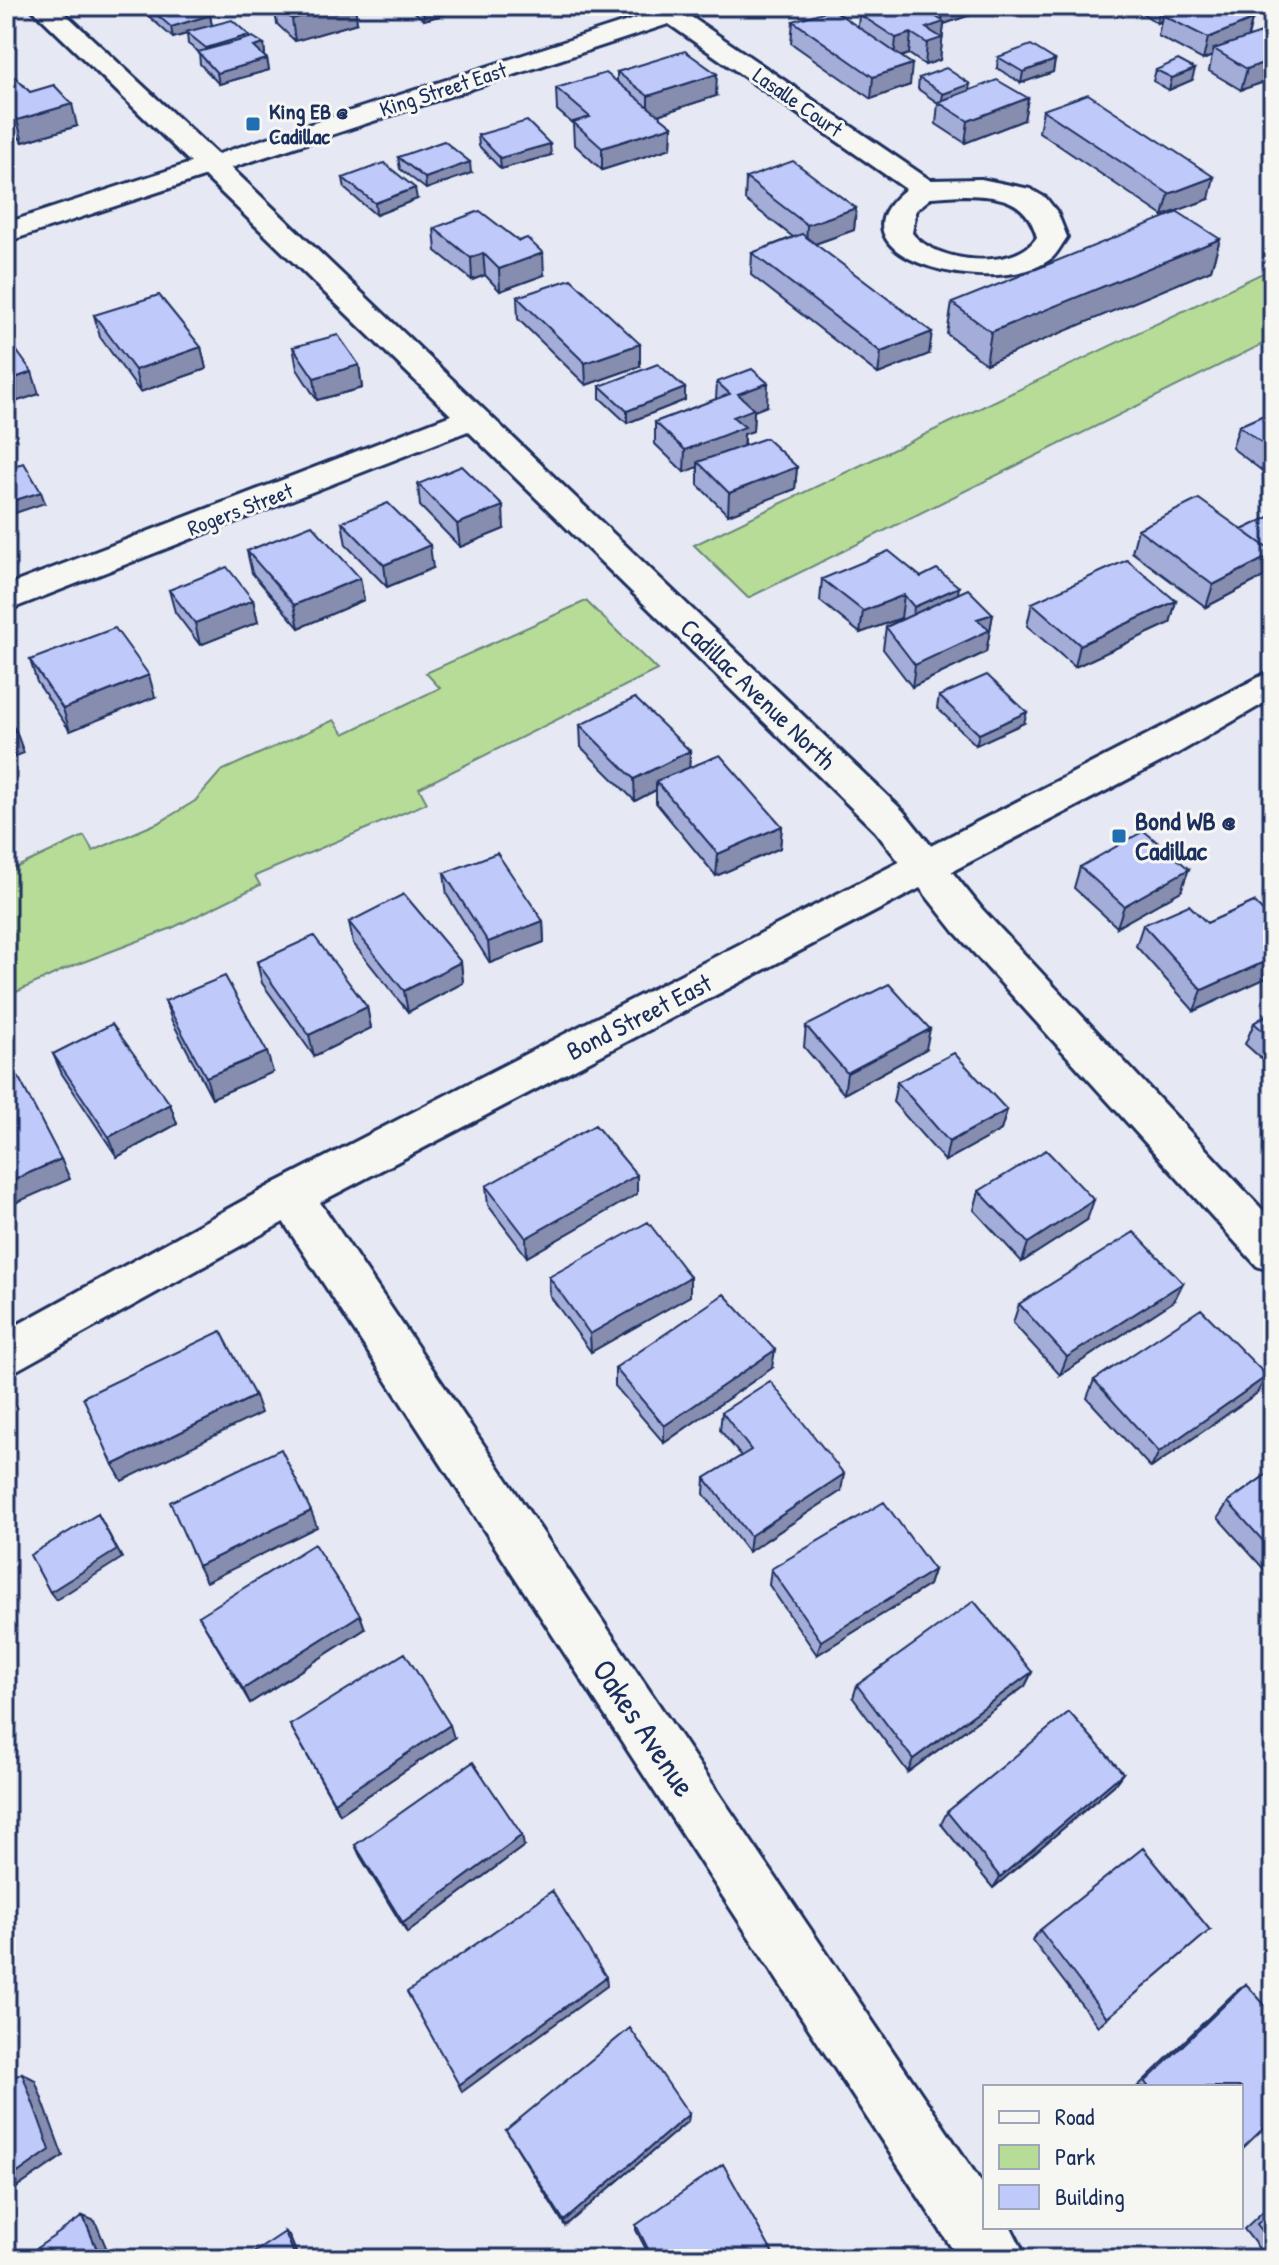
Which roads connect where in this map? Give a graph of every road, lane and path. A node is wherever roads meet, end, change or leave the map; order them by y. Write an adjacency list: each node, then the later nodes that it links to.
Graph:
1 (42, 6): 4 (street, Cadillac Avenue North)
2 (699, 6): 3 (street, King Street East)
3 (655, 14): 4 (street, King Street East); 5 (street, Lasalle Court)
4 (212, 165): 6 (street, King Street East); 7 (street, Cadillac Avenue North)
5 (924, 189): 5 (street)
6 (6, 233)
7 (473, 418): 8 (street, Rogers Street); 10 (street, Cadillac Avenue North)
8 (6, 599)
9 (1273, 682): 10 (street, Bond Street East)
10 (926, 870): 11 (street, Bond Street East); 12 (street, Cadillac Avenue North)
11 (291, 1196): 13 (street, Bond Street East); 14 (street, Oakes Avenue)
12 (1273, 1252)
13 (6, 1355)
14 (996, 2259)

